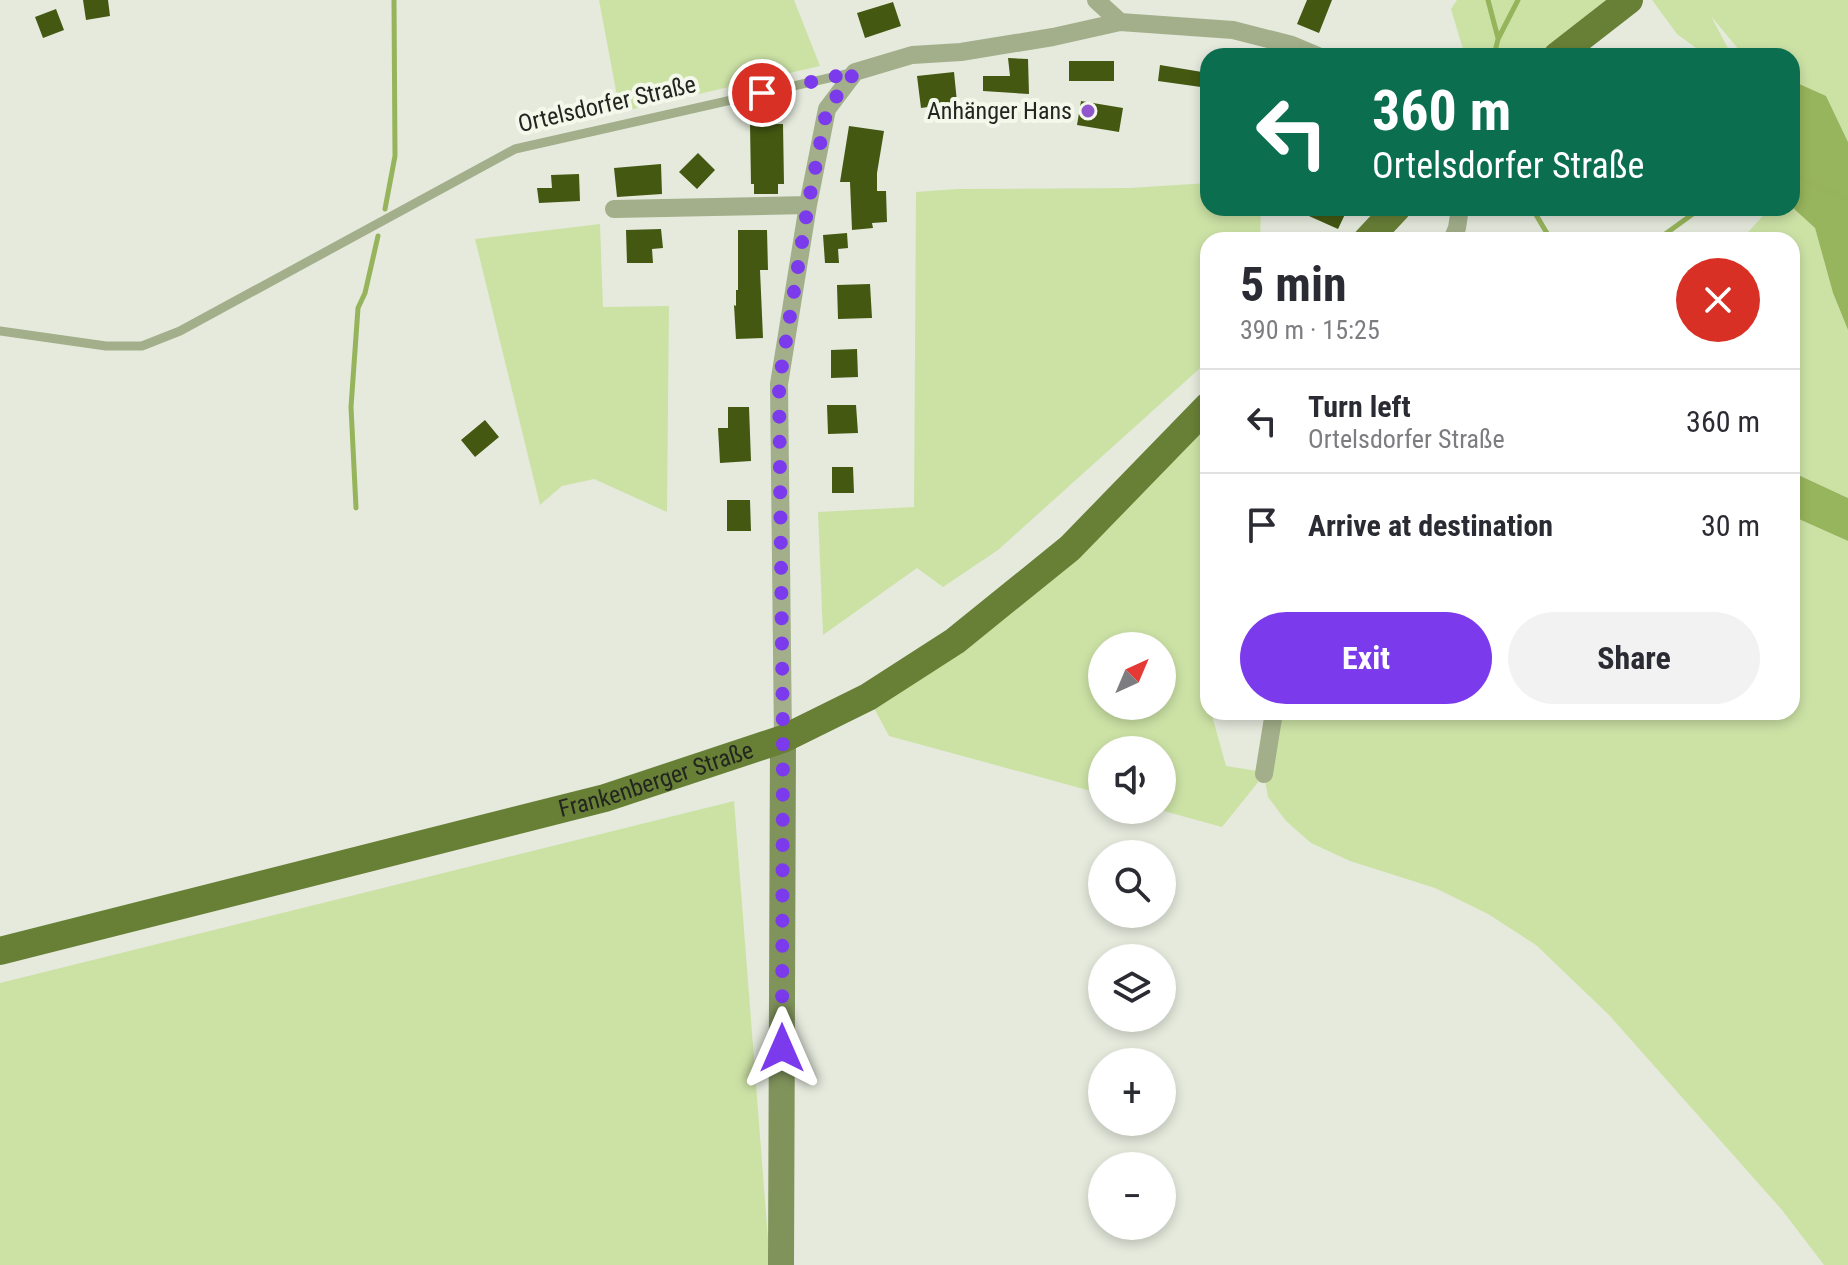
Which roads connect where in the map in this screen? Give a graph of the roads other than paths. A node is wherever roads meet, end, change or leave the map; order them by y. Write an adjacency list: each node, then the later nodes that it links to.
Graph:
1 (1096, 0): 3 (street)
2 (1629, 0): 5 (main road)
3 (1120, 22): 4 (street, Ortelsdorfer Straße); 6 (street, Ortelsdorfer Straße)
4 (1299, 48)
5 (1567, 48)
6 (855, 72): 7 (street); 11 (lane, Ortelsdorfer Straße)
7 (808, 205): 8 (street); 14 (street)
8 (614, 209)
9 (1390, 216): 10 (main road)
10 (1374, 232)
11 (0, 331)
12 (1200, 414): 14 (main road, Frankenberger Straße)
13 (1273, 720): 15 (street)
14 (783, 739): 16 (main road, Frankenberger Straße); 17 (main road)
15 (1264, 774)
16 (0, 951)
17 (781, 1265)

